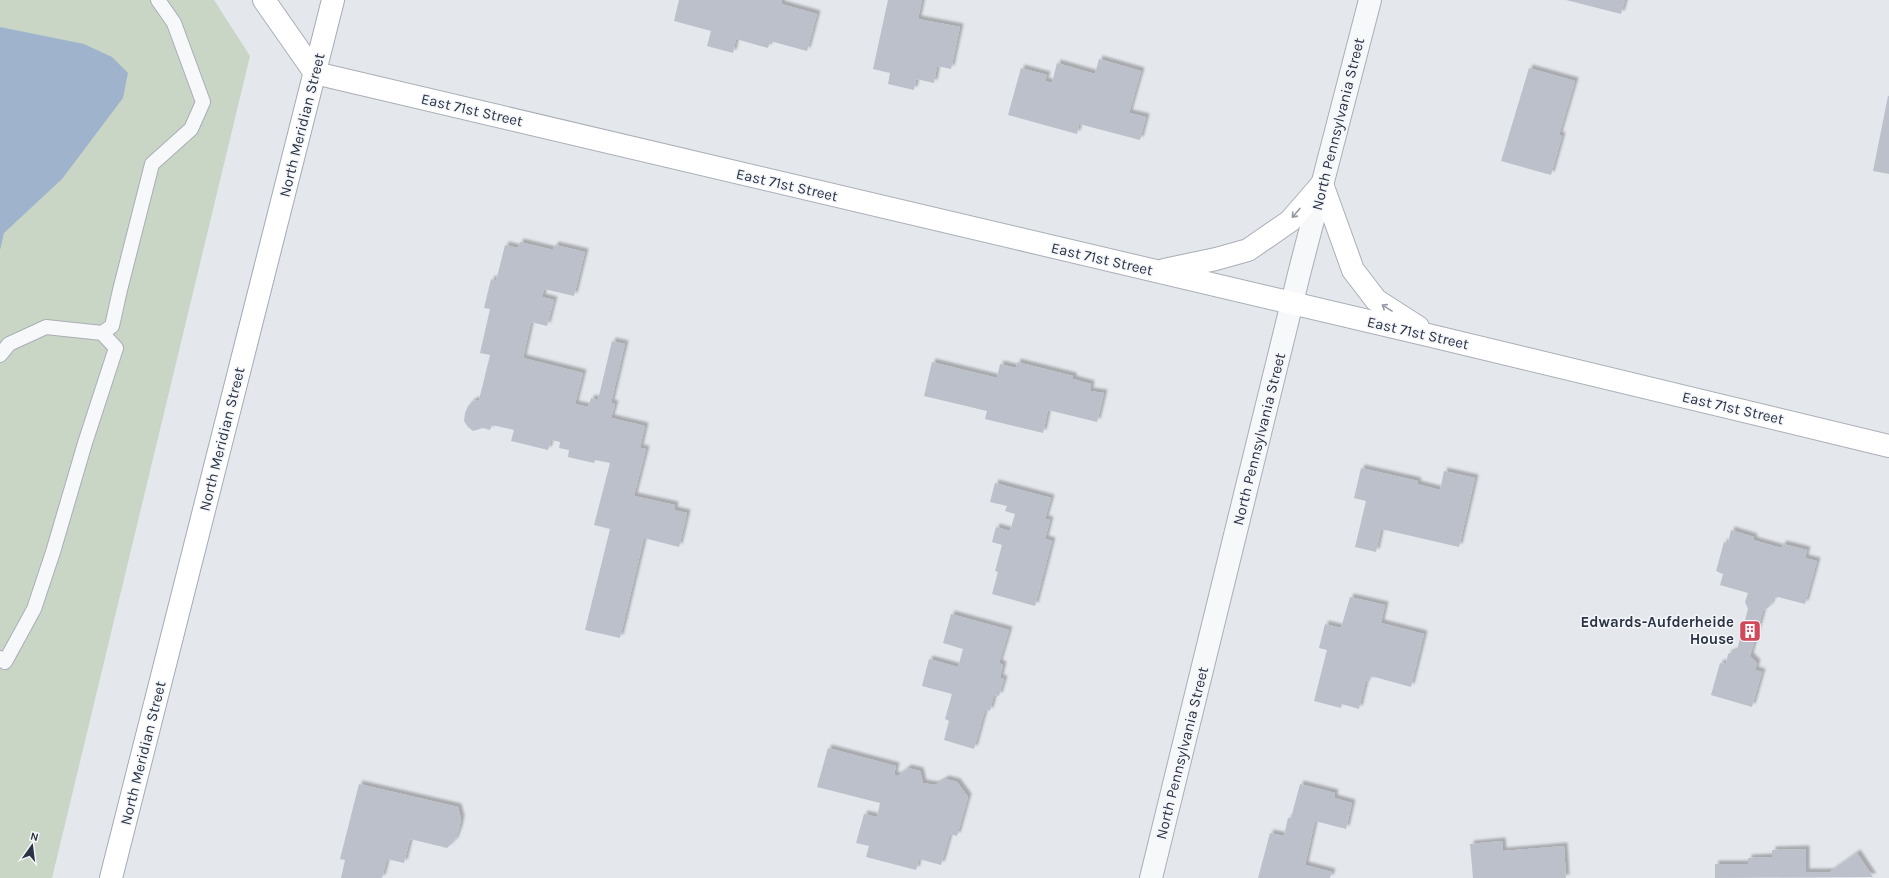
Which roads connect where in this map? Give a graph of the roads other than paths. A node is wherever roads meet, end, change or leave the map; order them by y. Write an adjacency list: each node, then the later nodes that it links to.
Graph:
1 (158, 0): 9 (lane)
2 (264, 0): 5 (main road)
3 (334, 0): 5 (main road, North Meridian Street)
4 (1370, 0): 6 (street, North Pennsylvania Street)
5 (315, 73): 7 (main road, East 71st Street); 14 (main road, North Meridian Street)
6 (1322, 184): 7 (main road, one-way to 7); 8 (street, North Pennsylvania Street); 10 (main road, one-way to 6)
7 (1156, 272): 8 (main road, East 71st Street)
8 (1292, 304): 10 (main road, East 71st Street); 15 (street, North Pennsylvania Street)
9 (102, 333): 11 (lane); 13 (lane)
10 (1432, 336): 12 (main road, East 71st Street)
11 (0, 355)
12 (1889, 446)
13 (0, 658)
14 (111, 878)
15 (1151, 878)

